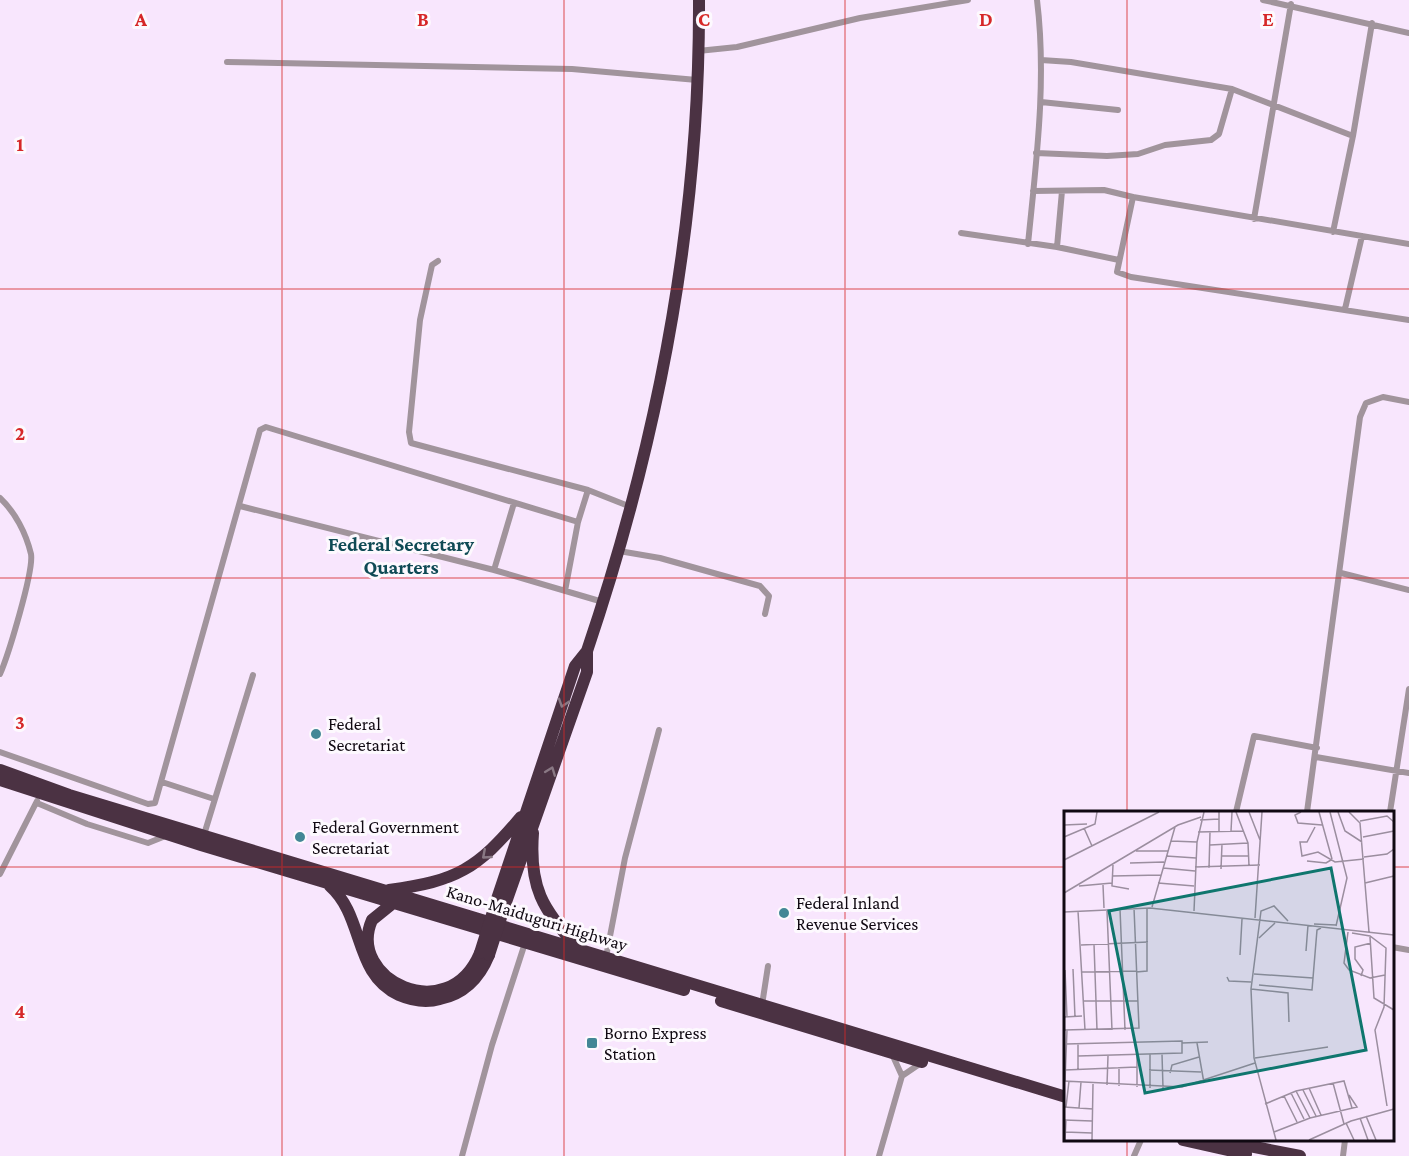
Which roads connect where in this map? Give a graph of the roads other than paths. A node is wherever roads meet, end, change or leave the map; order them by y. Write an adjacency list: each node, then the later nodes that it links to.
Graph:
1 (699, 0): 8 (highway)
2 (968, 0): 8 (street)
3 (1037, 0): 9 (street)
4 (1263, 0): 5 (street)
5 (1291, 4): 6 (street); 14 (street)
6 (1372, 24): 7 (street); 16 (street)
7 (1409, 33)
8 (698, 51): 11 (highway)
9 (1041, 60): 12 (street); 13 (street)
10 (228, 62): 11 (street)
11 (698, 80): 37 (highway)
12 (1232, 89): 14 (street); 17 (street)
13 (1041, 102): 15 (street); 17 (street)
14 (1274, 104): 16 (street); 21 (street)
15 (1118, 110)
16 (1353, 136): 22 (street)
17 (1036, 153): 18 (street)
18 (1033, 191): 19 (street); 25 (street)
19 (1062, 191): 20 (street); 27 (street)
20 (1133, 197): 21 (street); 28 (street)
21 (1254, 219): 22 (street)
22 (1332, 232): 24 (street)
23 (961, 233): 25 (street)
24 (1362, 236): 26 (street); 30 (street)
25 (1028, 243): 27 (street)
26 (1409, 243)
27 (1057, 247): 28 (street)
28 (1119, 260): 30 (street)
29 (438, 261): 33 (street)
30 (1345, 309): 31 (street)
31 (1409, 320)
32 (1409, 402): 41 (street)
33 (588, 490): 37 (street); 38 (street)
34 (0, 498): 46 (street)
35 (514, 502): 36 (street); 38 (street); 40 (street)
36 (240, 506): 40 (street); 57 (street)
37 (632, 507): 39 (highway)
38 (578, 522): 43 (street)
39 (619, 551): 44 (highway); 45 (street)
40 (494, 570): 43 (street)
41 (1341, 573): 42 (street); 50 (street)
42 (1409, 590)
43 (565, 591): 44 (street)
44 (604, 602): 63 (highway)
45 (765, 614)
46 (0, 675)
47 (253, 675): 59 (street)
48 (1409, 689): 54 (street)
49 (659, 730): 74 (street)
50 (1317, 748): 52 (street); 60 (street)
51 (0, 752): 57 (street)
52 (1316, 757): 54 (street); 61 (street)
53 (0, 770): 64 (highway, Kano-Maiduguri Highway)
54 (1396, 771): 55 (street); 62 (street)
55 (1409, 773)
56 (0, 780): 58 (highway, Kano-Maiduguri Highway)
57 (162, 782): 59 (street)
58 (38, 799): 64 (highway, Kano-Maiduguri Highway); 65 (street)
59 (214, 799): 64 (street)
60 (1236, 811)
61 (1307, 811)
62 (1390, 811)
63 (530, 812): 67 (highway, one-way to 67); 71 (highway); 73 (highway, bridge)
64 (203, 840): 66 (highway, Kano-Maiduguri Highway); 67 (highway, Kano-Maiduguri Highway)
65 (0, 874)
66 (327, 884): 68 (highway, Kano-Maiduguri Highway); 73 (highway)
67 (384, 890): 71 (highway, Kano-Maiduguri Highway)
68 (393, 903): 69 (highway, Kano-Maiduguri Highway); 73 (highway)
69 (525, 943): 77 (highway, Kano-Maiduguri Highway); 87 (street)
70 (1394, 947): 72 (street)
71 (579, 949): 74 (highway, Kano-Maiduguri Highway)
72 (1409, 950)
73 (484, 954)
74 (606, 957): 76 (highway, Kano-Maiduguri Highway)
75 (768, 966): 76 (street)
76 (762, 1005): 80 (highway, Kano-Maiduguri Highway)
77 (892, 1053): 78 (highway, Kano-Maiduguri Highway); 79 (street)
78 (922, 1062): 79 (street); 81 (highway, Kano-Maiduguri Highway)
79 (902, 1076): 88 (street)
80 (1064, 1097)
81 (1064, 1106)
82 (1142, 1141): 89 (street)
83 (1192, 1141): 86 (highway)
84 (1224, 1141): 86 (highway)
85 (1345, 1141): 91 (street)
86 (1257, 1148): 90 (highway)
87 (462, 1156)
88 (879, 1156)
89 (1134, 1156)
90 (1300, 1156)
91 (1342, 1156)

